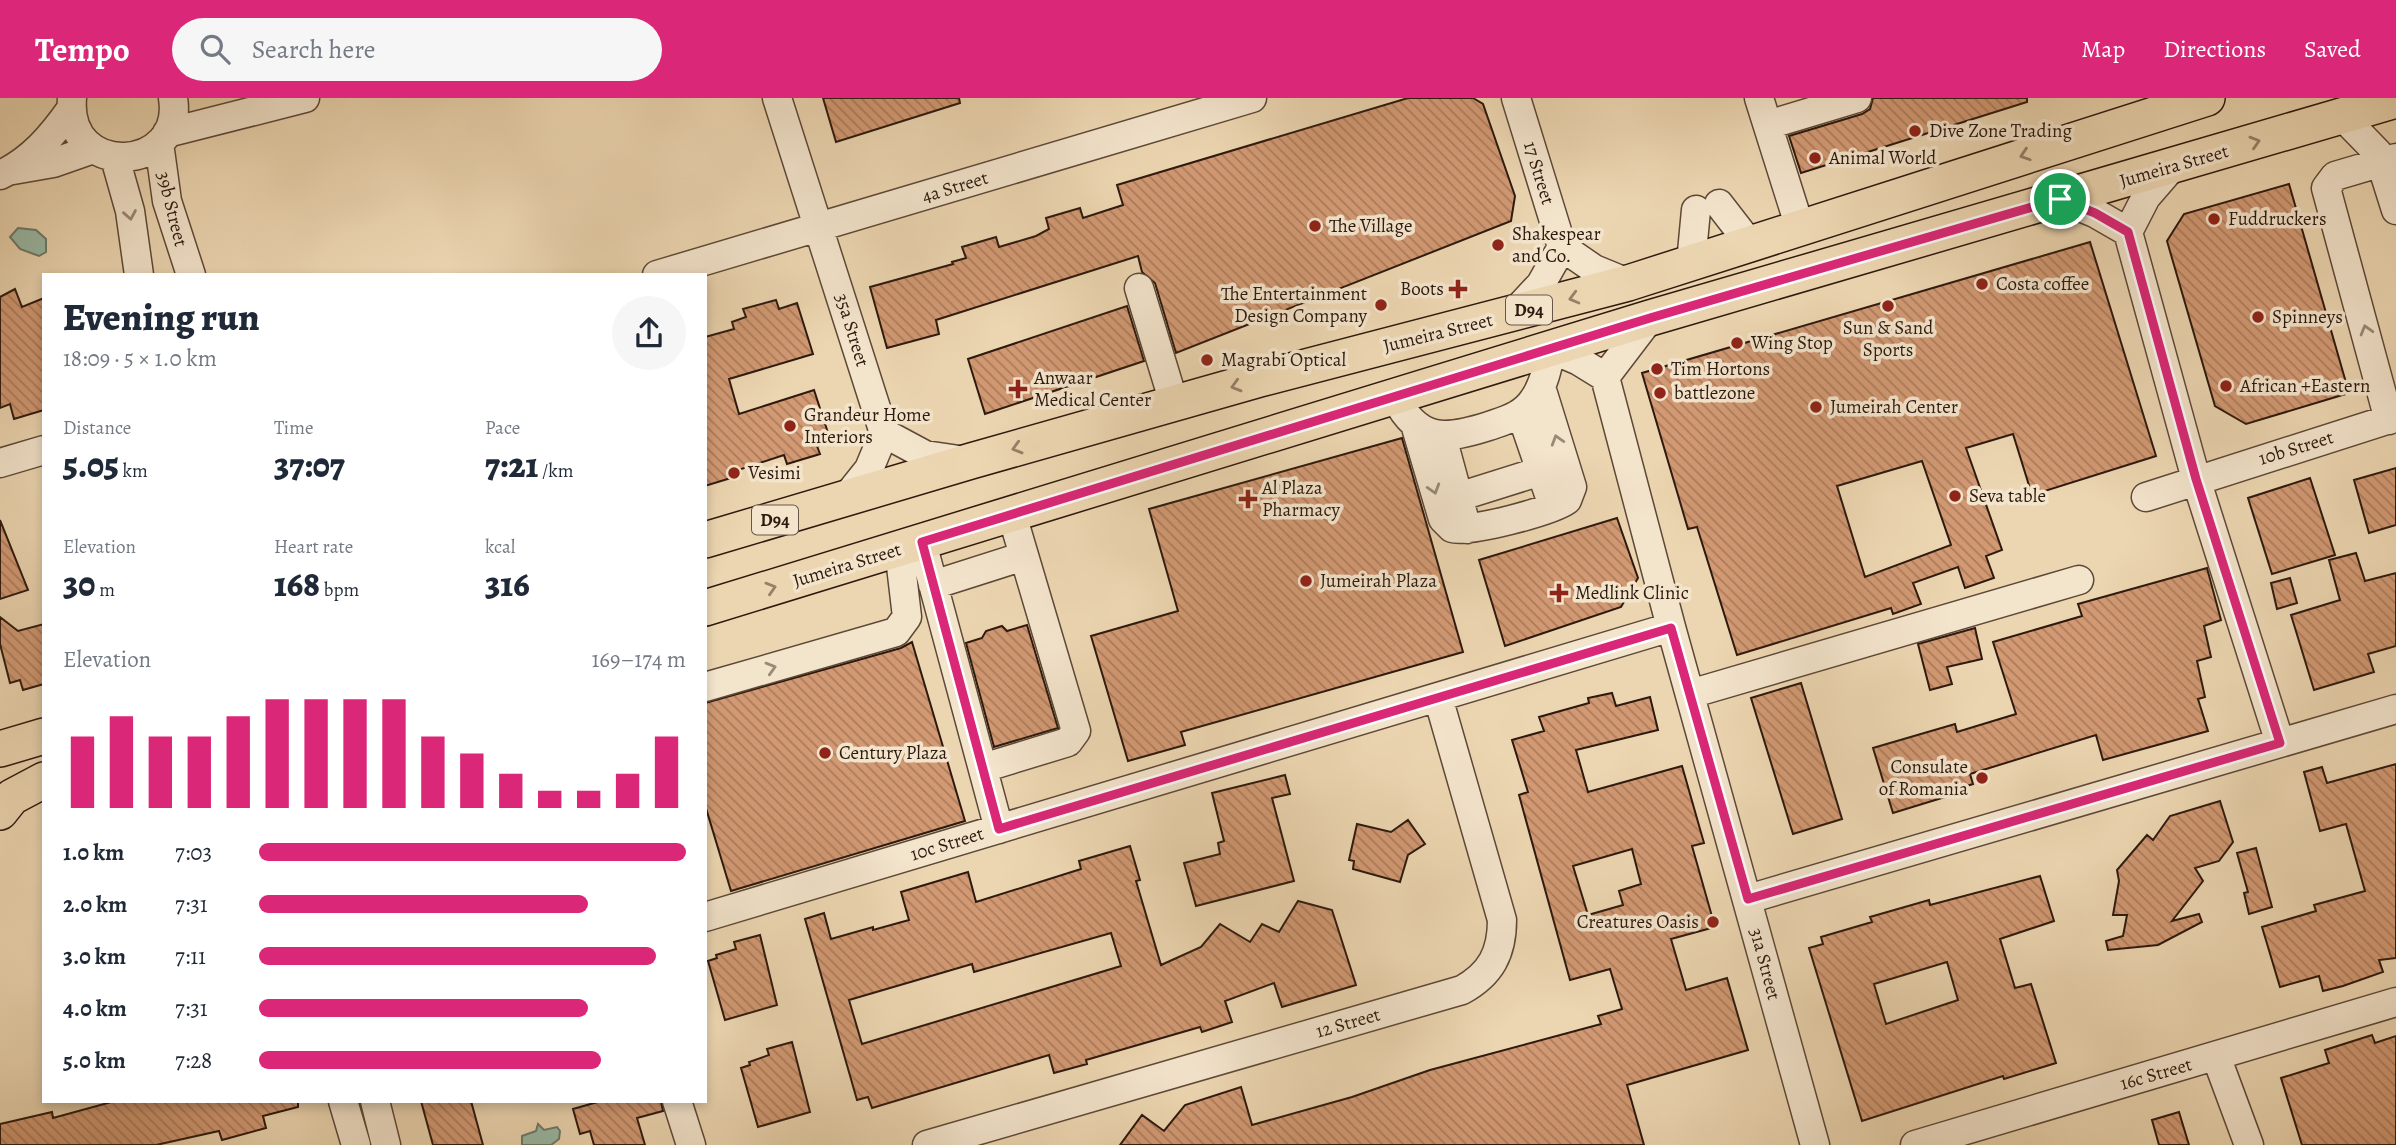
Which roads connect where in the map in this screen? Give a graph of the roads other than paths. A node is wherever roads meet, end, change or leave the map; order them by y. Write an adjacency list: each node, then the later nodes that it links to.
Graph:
1 (173, 98): 15 (street, 39b Street)
2 (778, 98): 22 (street, 35a Street)
3 (1252, 98): 22 (street, 4a Street)
4 (1516, 98): 26 (street, 17 Street)
5 (1759, 98): 13 (street)
6 (1857, 98): 13 (street)
7 (2136, 98): 14 (street)
8 (2207, 98): 14 (main road, Jumeira Street / D94)
9 (295, 100): 15 (street)
10 (2396, 100): 12 (main road, Jumeira Street / D94)
11 (71, 104): 16 (street); 19 (street)
12 (2342, 116): 17 (street); 18 (main road, Jumeira Street / D94, one-way to 12)
13 (1768, 125): 23 (street)
14 (2106, 129): 23 (main road, Jumeira Street / D94, one-way to 23)
15 (163, 138): 16 (street); 29 (street, 39b Street)
16 (104, 153): 19 (street); 28 (street, one-way to 28)
17 (2389, 160): 21 (street); 36 (street, one-way to 17)
18 (2172, 167): 20 (main road, Jumeira Street / D94); 24 (street)
19 (5, 172)
20 (2060, 199): 24 (street); 34 (main road, Jumeira Street / D94)
21 (2395, 205)
22 (821, 227): 30 (street, 4a Street); 43 (street, 35a Street)
23 (1800, 228): 25 (main road, Jumeira Street / D94)
24 (2128, 232): 49 (street)
25 (1750, 244): 27 (main road, Jumeira Street / D94); 27 (street)
26 (1562, 247): 31 (street); 33 (street)
27 (1691, 263): 31 (main road, Jumeira Street / D94)
28 (139, 273)
29 (190, 273)
30 (664, 273)
31 (1628, 283): 33 (main road, Jumeira Street / D94, one-way to 33)
32 (1139, 288): 39 (street)
33 (1513, 314): 39 (main road, Jumeira Street / D94, one-way to 39)
34 (1650, 318): 35 (main road, Jumeira Street / D94); 37 (street)
35 (1551, 349): 37 (street); 38 (street); 40 (main road, Jumeira Street / D94)
36 (2386, 372): 42 (street)
37 (1605, 377): 62 (street, 31a Street)
38 (1541, 387): 41 (street); 53 (street, one-way to 38)
39 (1174, 403): 46 (main road, Jumeira Street / D94, one-way to 46)
40 (1405, 410): 44 (street); 54 (main road, Jumeira Street / D94); 55 (street, one-way to 55)
41 (1521, 413): 44 (street); 48 (street)
42 (2392, 419): 49 (street, 10b Street)
43 (884, 433): 46 (street); 52 (street)
44 (1442, 437): 50 (street)
45 (42, 451): 47 (street)
46 (971, 461): 52 (main road, Jumeira Street / D94)
47 (0, 463)
48 (1541, 471): 50 (street); 53 (street)
49 (2196, 479): 51 (street, 10b Street); 68 (street)
50 (1458, 497): 55 (street)
51 (2146, 497)
52 (845, 499): 56 (main road, Jumeira Street / D94)
53 (1553, 506): 55 (street)
54 (1012, 515): 57 (main road, Jumeira Street / D94); 58 (street)
55 (1467, 529)
56 (707, 539)
57 (910, 546): 60 (street); 61 (main road, Jumeira Street / D94, one-way to 57); 63 (street, one-way to 57)
58 (1024, 556): 60 (street); 70 (street)
59 (2079, 580): 64 (street)
60 (933, 585): 70 (street)
61 (707, 607)
62 (1671, 628): 64 (street, 31a Street); 65 (street, 10c Street)
63 (707, 686)
64 (1690, 694): 76 (street, 31a Street)
65 (1438, 696): 75 (street, 10c Street); 86 (street, 12 Street)
66 (2396, 709): 68 (street)
67 (42, 737): 69 (main road)
68 (2280, 743): 76 (street)
69 (0, 749)
70 (983, 768): 75 (street)
71 (42, 781): 73 (main road)
72 (42, 806): 74 (main road)
73 (0, 812)
74 (0, 818)
75 (999, 829): 77 (street, 10c Street)
76 (1748, 899): 87 (street, 31a Street)
77 (707, 916)
78 (2396, 1002): 79 (street, 16c Street)
79 (2216, 1056): 88 (street, 16c Street); 89 (street)
80 (344, 1103): 83 (street)
81 (376, 1103): 84 (street)
82 (678, 1103): 85 (street)
83 (356, 1145)
84 (386, 1145)
85 (691, 1145)
86 (927, 1145)
87 (1815, 1145)
88 (1915, 1145)
89 (2249, 1145)

